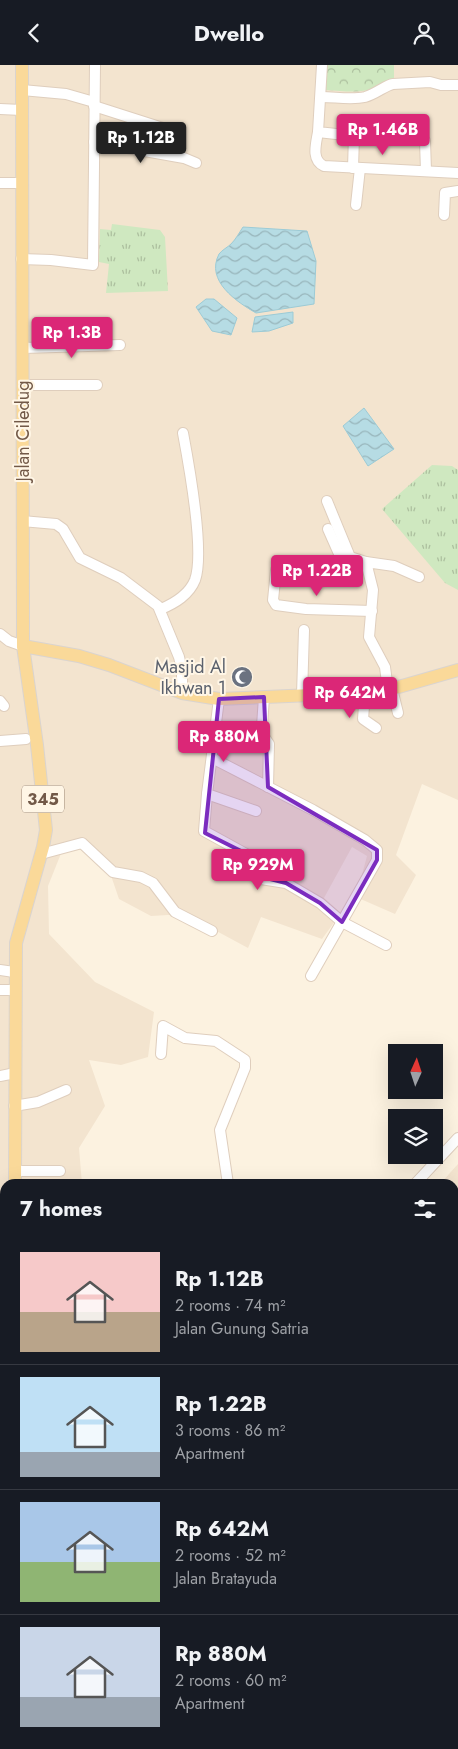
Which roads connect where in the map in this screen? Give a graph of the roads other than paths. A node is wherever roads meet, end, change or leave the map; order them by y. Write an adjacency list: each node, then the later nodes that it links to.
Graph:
1 (22, 65): 5 (main road, Jalan Ciledug)
2 (95, 65): 7 (street)
3 (322, 65): 6 (street)
4 (458, 85): 6 (street)
5 (22, 90): 7 (street); 9 (main road, Jalan Ciledug)
6 (322, 97): 11 (street)
7 (94, 104): 10 (street); 13 (street)
8 (0, 109): 9 (street)
9 (22, 110): 19 (main road, Jalan Ciledug)
10 (169, 131)
11 (318, 132): 12 (street); 15 (street)
12 (354, 135): 15 (street); 16 (street)
13 (94, 142): 14 (street); 23 (street)
14 (196, 163)
15 (357, 168): 16 (street); 21 (street)
16 (426, 171): 17 (street)
17 (458, 173)
18 (0, 183): 19 (street)
19 (22, 183): 23 (main road, Jalan Ciledug)
20 (458, 191): 22 (street)
21 (356, 205)
22 (444, 215)
23 (21, 259): 25 (main road, Jalan Ciledug)
24 (120, 345): 25 (street)
25 (23, 347): 26 (main road, Jalan Ciledug)
26 (23, 385): 27 (street); 30 (main road, Jalan Ciledug)
27 (97, 385)
28 (183, 433): 36 (street)
29 (327, 501): 32 (street)
30 (22, 521): 36 (street); 41 (main road, Jalan Ciledug)
31 (328, 529): 32 (street)
32 (350, 557): 33 (street)
33 (366, 562): 35 (street); 37 (street)
34 (276, 570): 37 (street)
35 (419, 577)
36 (161, 609): 45 (street)
37 (372, 611): 44 (street)
38 (304, 630): 47 (street)
39 (0, 635): 40 (street)
40 (9, 641): 41 (street); 42 (street)
41 (23, 646): 45 (main road); 58 (main road, 345)
42 (0, 648)
43 (458, 670): 44 (main road)
44 (390, 690): 46 (main road); 50 (street)
45 (182, 693): 49 (main road)
46 (365, 693): 47 (main road); 51 (street)
47 (302, 695): 48 (main road)
48 (264, 697): 49 (main road); 55 (street)
49 (219, 699): 54 (street)
50 (398, 713)
51 (376, 728)
52 (26, 739): 53 (street)
53 (0, 741)
54 (212, 759): 55 (street); 56 (street)
55 (268, 787): 59 (street)
56 (207, 794): 57 (street); 59 (street)
57 (256, 811)
58 (41, 854): 60 (street); 62 (main road, 345)
59 (342, 922): 61 (street); 64 (street)
60 (212, 931)
61 (386, 945)
62 (15, 960): 63 (street); 66 (main road)
63 (0, 970)
64 (311, 975)
65 (0, 990): 66 (street)
66 (14, 990): 68 (main road)
67 (161, 1054): 75 (street)
68 (14, 1073): 69 (street); 71 (main road)
69 (0, 1076)
70 (66, 1090): 71 (street)
71 (14, 1106): 74 (main road)
72 (458, 1138): 76 (street)
73 (60, 1171): 74 (street)
74 (15, 1178)
75 (227, 1179)
76 (420, 1179)

